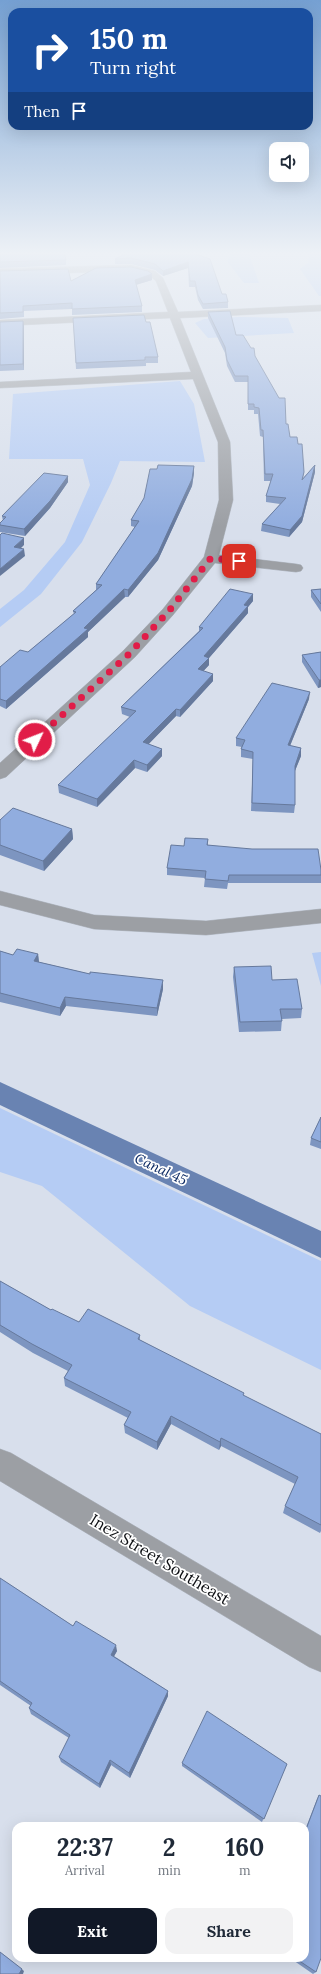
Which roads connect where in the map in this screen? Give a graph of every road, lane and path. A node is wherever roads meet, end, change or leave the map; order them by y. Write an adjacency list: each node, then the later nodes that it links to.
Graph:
1 (185, 343): 2 (street)
2 (197, 375): 3 (street); 4 (street)
3 (0, 385)
4 (211, 558): 5 (street); 6 (street)
5 (296, 568)
6 (0, 773)
7 (0, 898): 8 (street)
8 (321, 916)
9 (0, 1464): 10 (street, Inez Street Southeast)
10 (321, 1655)

